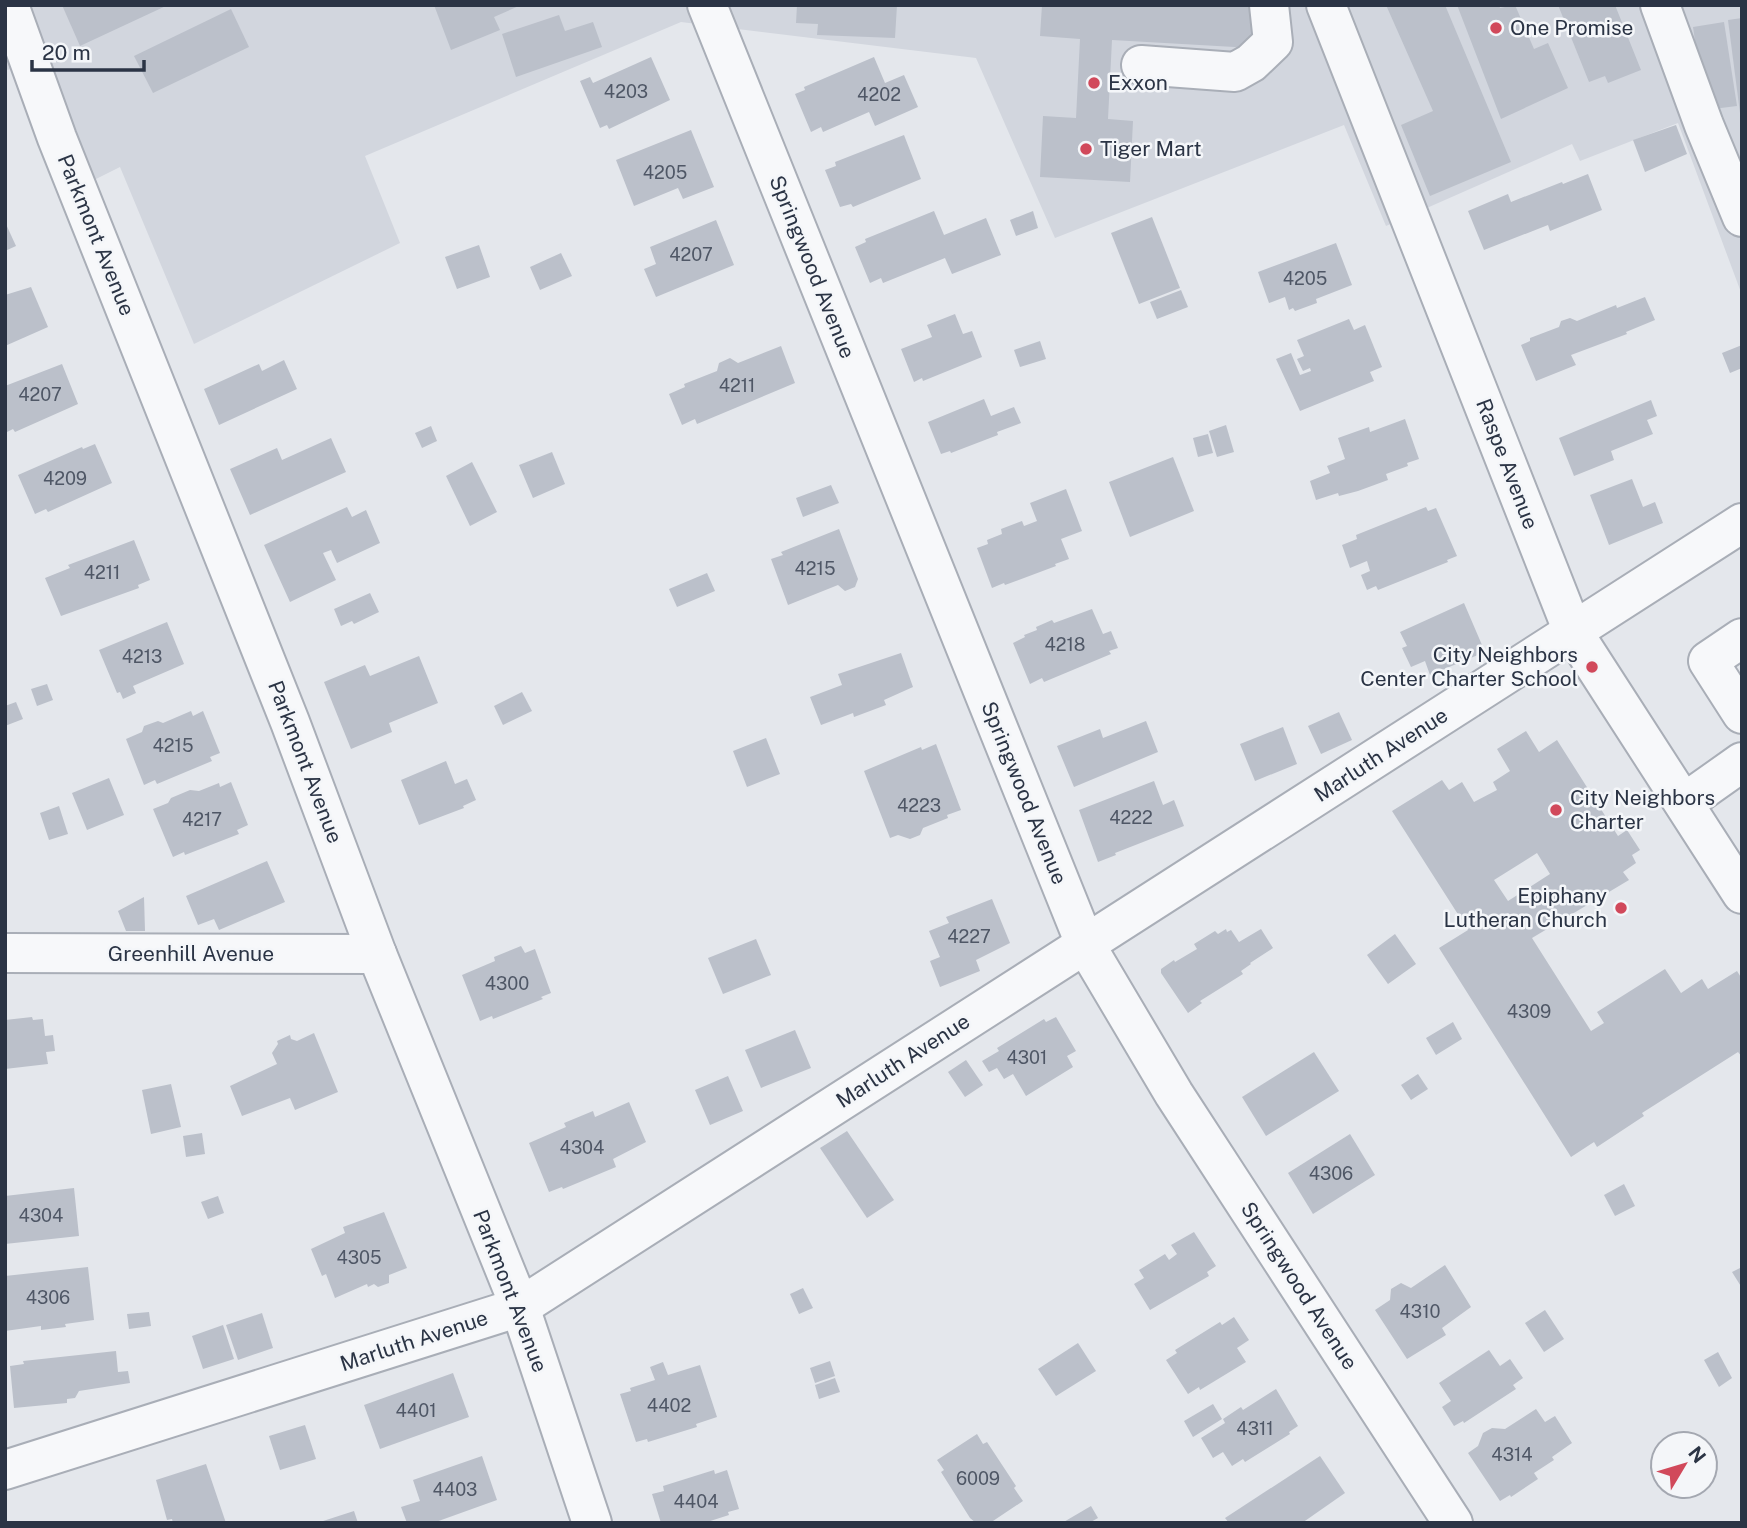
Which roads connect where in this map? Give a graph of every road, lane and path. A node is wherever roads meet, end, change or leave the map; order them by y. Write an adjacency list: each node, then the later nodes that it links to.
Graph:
1 (9, 5): 7 (street, Parkmont Avenue)
2 (707, 5): 17 (street, Springwood Avenue)
3 (1308, 5): 6 (street)
4 (1326, 5): 11 (street, Raspe Avenue)
5 (1660, 5): 9 (street)
6 (1270, 10): 8 (street)
7 (16, 54): 19 (street, Parkmont Avenue)
8 (1141, 65)
9 (1742, 217)
10 (1742, 523): 11 (street, Marluth Avenue)
11 (1573, 632): 15 (street, Raspe Avenue); 17 (street, Marluth Avenue)
12 (1742, 638): 13 (street)
13 (1742, 714)
14 (1742, 762): 15 (street)
15 (1684, 803): 16 (street, Raspe Avenue)
16 (1742, 894)
17 (1085, 944): 20 (street, Marluth Avenue); 23 (street, Springwood Avenue)
18 (5, 953): 19 (street, Greenhill Avenue)
19 (377, 954): 20 (street, Parkmont Avenue)
20 (520, 1307): 21 (street, Marluth Avenue); 22 (street, Parkmont Avenue)
21 (5, 1470)
22 (592, 1523)
23 (1453, 1523)

